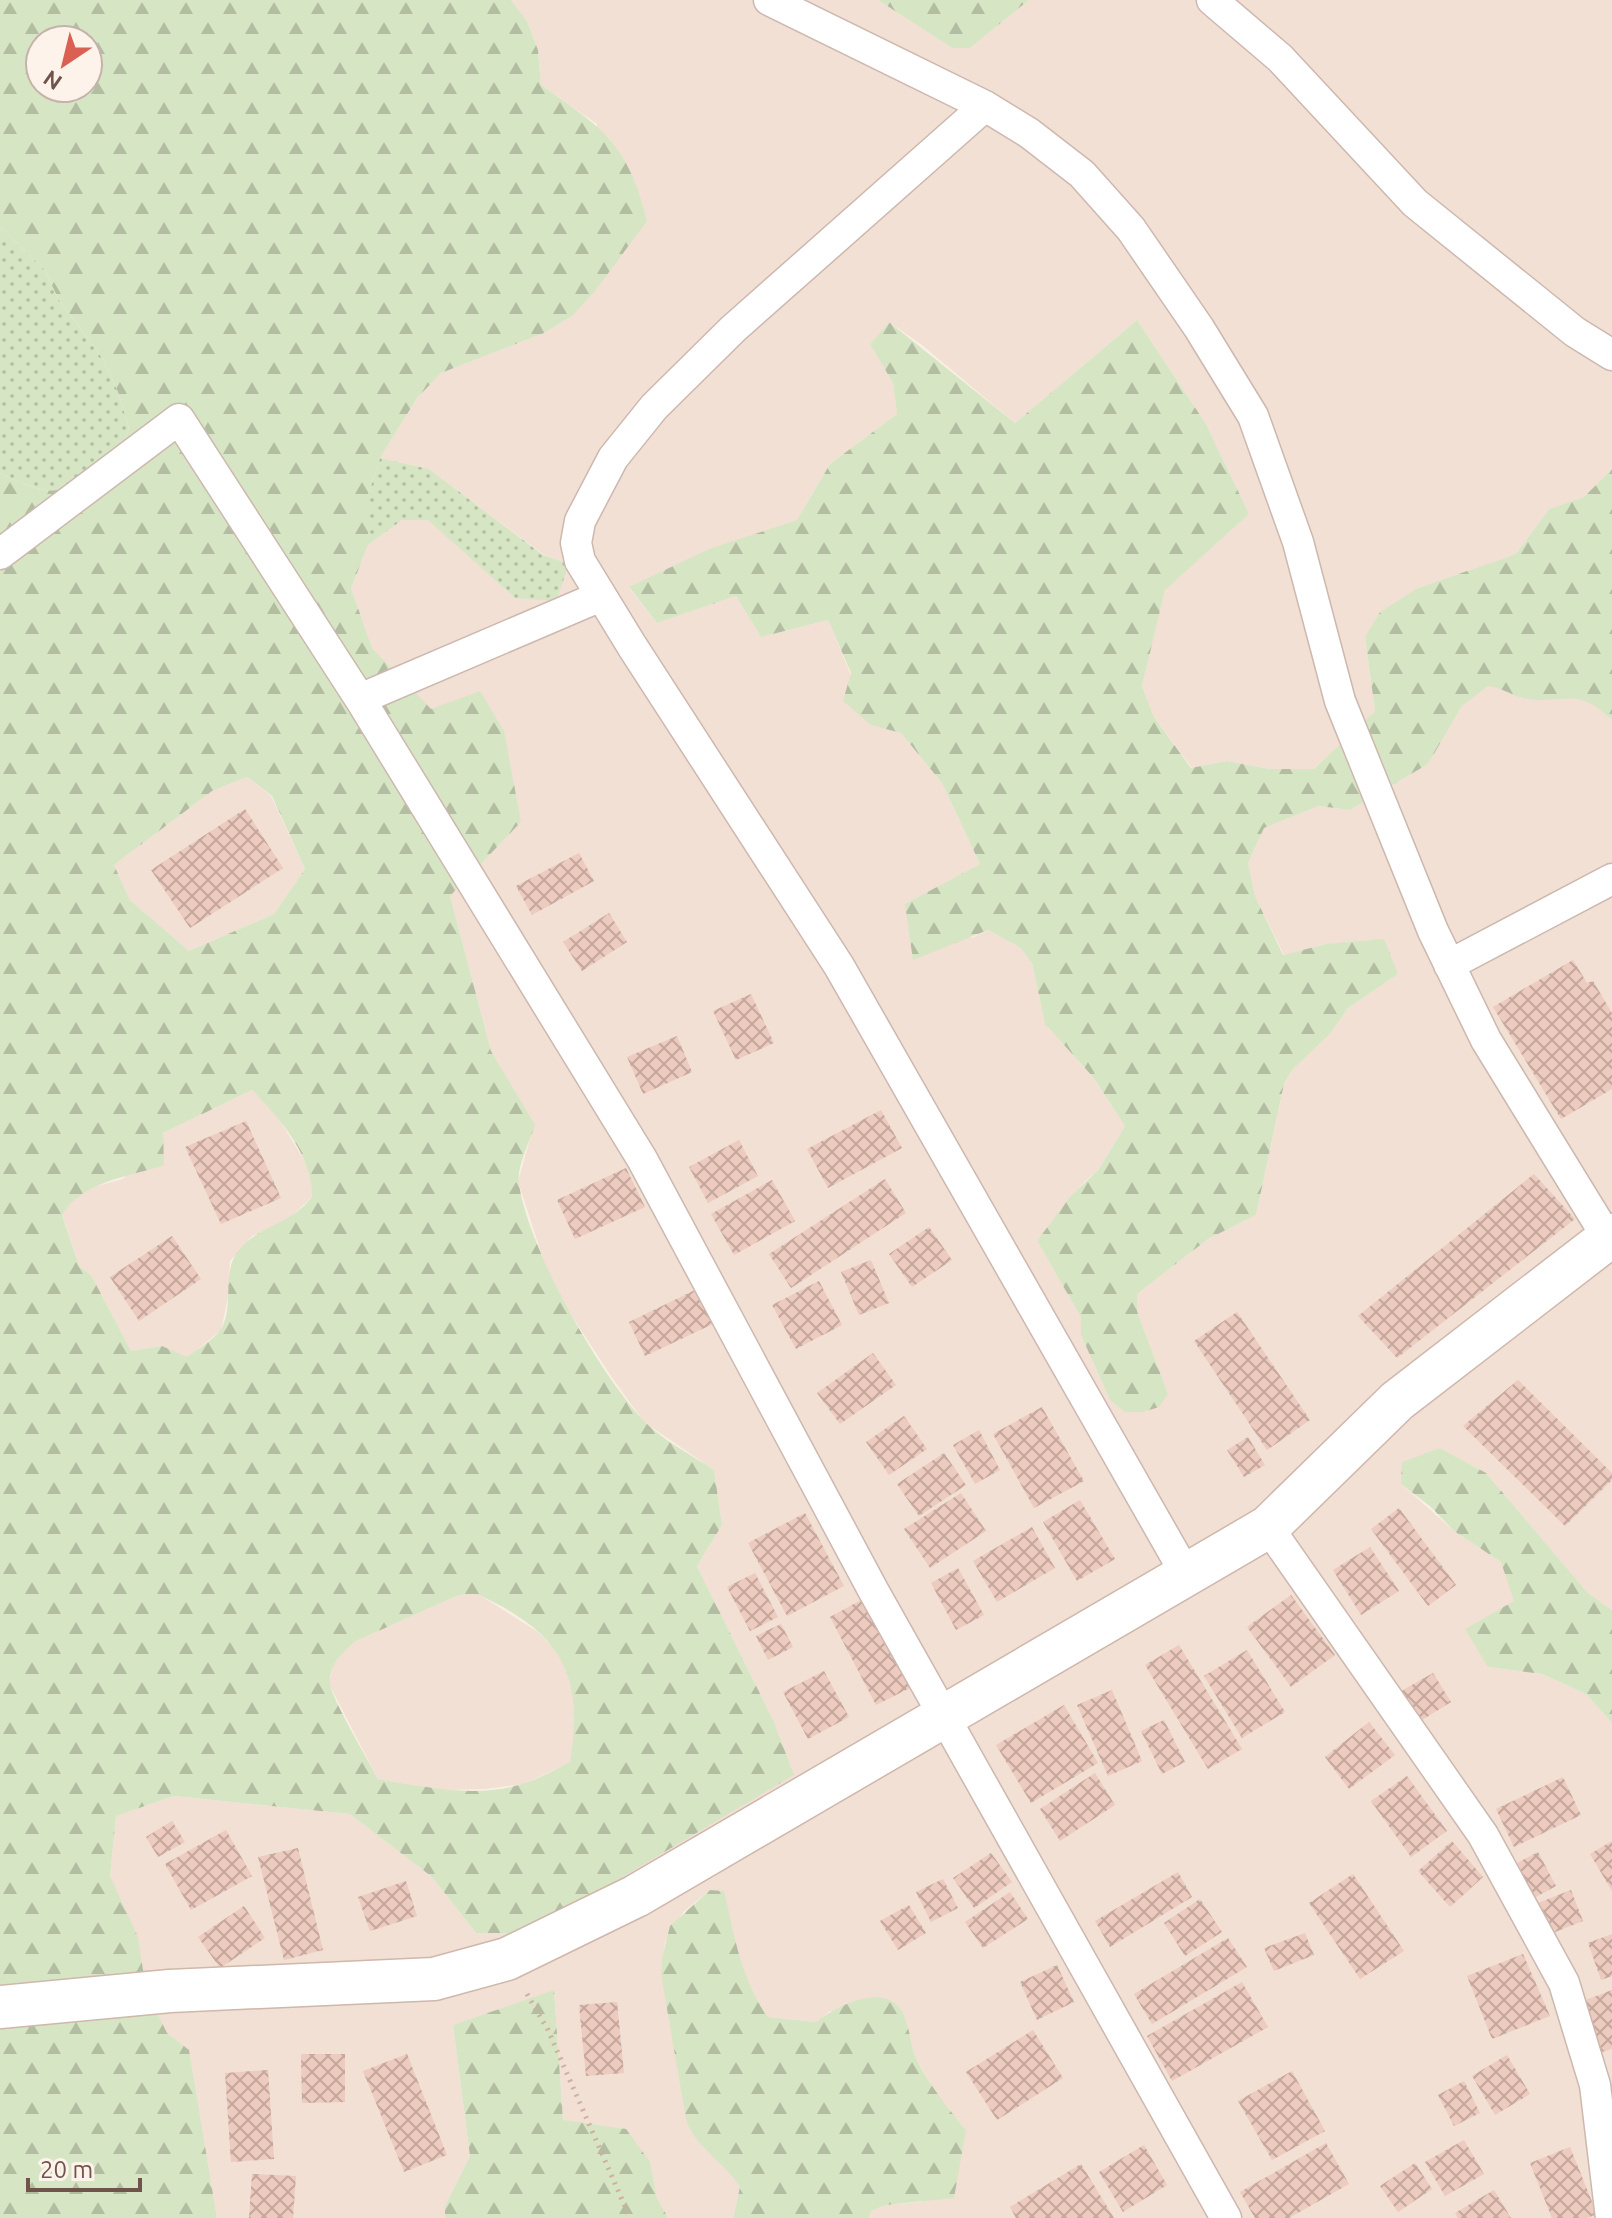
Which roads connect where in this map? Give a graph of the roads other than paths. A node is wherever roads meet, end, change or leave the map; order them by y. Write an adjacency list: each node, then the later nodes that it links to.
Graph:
1 (769, 0): 3 (street)
2 (1212, 0): 4 (street)
3 (985, 106): 6 (street); 9 (street)
4 (1612, 355)
5 (0, 554): 7 (street)
6 (601, 596): 7 (street); 12 (street)
7 (360, 699): 13 (street)
8 (1612, 879): 9 (street)
9 (1449, 965): 10 (street)
10 (1610, 1236): 11 (main road)
11 (1268, 1527): 12 (main road); 15 (street)
12 (1187, 1576): 13 (main road)
13 (943, 1713): 14 (main road); 16 (street)
14 (0, 2007)
15 (1604, 2080): 17 (street)
16 (1219, 2216)
17 (1611, 2218)

